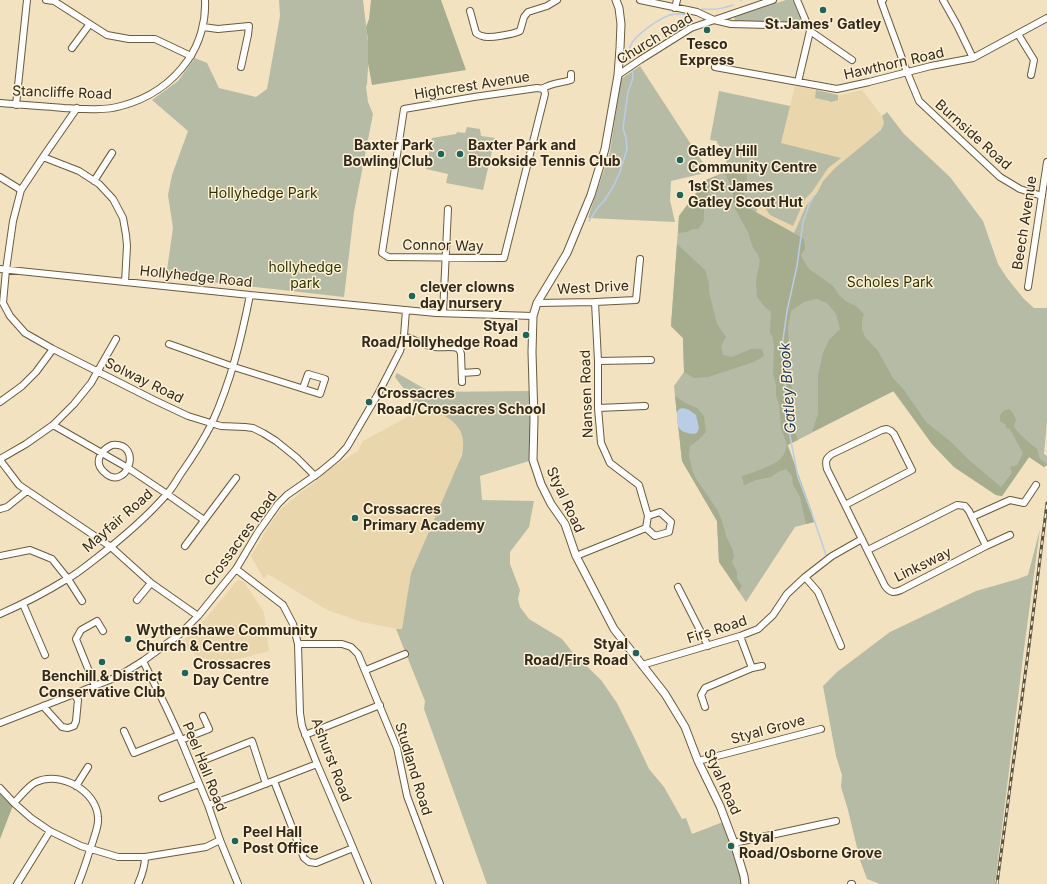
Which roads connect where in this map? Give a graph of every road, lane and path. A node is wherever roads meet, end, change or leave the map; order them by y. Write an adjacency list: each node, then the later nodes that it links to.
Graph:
1 (27, 0): 33 (street)
2 (46, 0): 16 (street)
3 (205, 0): 17 (street, Stancliffe Road)
4 (557, 0): 13 (street)
5 (616, 0): 29 (main road, Styal Road)
6 (640, 0): 12 (street)
7 (677, 0): 12 (street)
8 (773, 0): 15 (street, Church Road)
9 (797, 0): 18 (street)
10 (883, 0): 26 (street, Burnside Road)
11 (943, 0): 22 (street)
12 (675, 8): 15 (street)
13 (470, 10)
14 (1047, 18): 19 (street, Hawthorn Road)
15 (714, 20): 18 (street); 29 (street, Church Road)
16 (90, 25): 20 (street); 21 (street)
17 (203, 27): 21 (street, Stancliffe Road); 24 (street)
18 (809, 29): 23 (street); 30 (street)
19 (1018, 34): 22 (street, Hawthorn Road); 28 (street)
20 (72, 48)
21 (191, 56): 34 (street, Stancliffe Road)
22 (973, 58): 26 (street, Hawthorn Road)
23 (852, 60)
24 (241, 67)
25 (715, 67): 30 (street, Hawthorn Road)
26 (907, 72): 30 (street, Hawthorn Road); 41 (street, Burnside Road)
27 (571, 74): 31 (street, Highcrest Avenue)
28 (1031, 74)
29 (618, 76): 51 (main road, Styal Road)
30 (798, 82)
31 (543, 89): 43 (street, Highcrest Avenue); 44 (street, Connor Way)
32 (0, 103): 33 (street, Stancliffe Road)
33 (16, 105): 34 (street, Stancliffe Road)
34 (77, 108): 36 (street, Solway Road)
35 (112, 153): 39 (street)
36 (42, 157): 39 (street); 40 (street, Solway Road)
37 (1047, 162): 41 (street, Beech Avenue)
38 (0, 177): 40 (street)
39 (94, 181): 47 (street)
40 (21, 190): 46 (street, Solway Road)
41 (1042, 196): 48 (street, Beech Avenue)
42 (448, 209): 44 (street)
43 (382, 253): 44 (street, Connor Way)
44 (445, 258): 53 (street)
45 (640, 259): 50 (street, West Drive)
46 (3, 270): 47 (street, Hollyhedge Road); 58 (street, Solway Road)
47 (125, 282): 49 (street, Hollyhedge Road)
48 (1028, 287)
49 (250, 295): 52 (street, Hollyhedge Road); 61 (street, Mayfair Road)
50 (595, 302): 51 (street, West Drive); 60 (street, Nansen Road)
51 (537, 303): 54 (main road, Styal Road)
52 (406, 310): 53 (street, Hollyhedge Road); 55 (street, Crossacres Road)
53 (443, 314): 54 (street, Hollyhedge Road)
54 (533, 316): 95 (main road, Styal Road)
55 (404, 336): 64 (street); 77 (street, Crossacres Road)
56 (116, 339): 62 (street)
57 (169, 344): 61 (street)
58 (53, 349): 62 (street, Solway Road); 67 (street)
59 (651, 360): 60 (street)
60 (598, 362): 69 (street, Nansen Road)
61 (234, 367): 66 (street); 70 (street, Mayfair Road)
62 (98, 372): 70 (street, Solway Road); 71 (street)
63 (476, 372): 64 (street)
64 (462, 373): 65 (street)
65 (462, 382)
66 (303, 388)
67 (0, 402)
68 (645, 406): 69 (street)
69 (598, 408): 84 (street, Nansen Road)
70 (211, 424): 77 (street, Solway Road); 81 (street, Mayfair Road)
71 (53, 425): 72 (street); 73 (street)
72 (102, 453): 74 (street); 74 (street); 74 (street)
73 (0, 460): 80 (street)
74 (128, 468): 81 (street)
75 (912, 470): 76 (street); 82 (street); 82 (street, Linksway)
76 (920, 472)
77 (314, 476): 96 (street, Crossacres Road)
78 (236, 478): 86 (street)
79 (1036, 485): 85 (street)
80 (27, 491): 83 (street); 92 (street)
81 (167, 494): 86 (street); 92 (street, Mayfair Road)
82 (845, 505): 89 (street, Linksway)
83 (0, 509)
84 (648, 516): 87 (street); 87 (street)
85 (972, 517): 91 (street); 93 (street)
86 (204, 520): 90 (street)
87 (646, 528): 95 (street)
88 (1010, 535): 91 (street, Linksway)
89 (862, 538): 93 (street, Linksway); 97 (street, Firs Road)
90 (185, 546)
91 (986, 546): 93 (street, Linksway)
92 (111, 547): 98 (street, Mayfair Road); 99 (street)
93 (868, 550)
94 (0, 556): 98 (street)
95 (576, 556): 114 (main road, Styal Road)
96 (236, 569): 105 (street, Crossacres Road); 108 (street, Ashurst Road)
97 (805, 577): 107 (street, Firs Road); 110 (street)
98 (68, 579): 102 (street); 103 (street, Mayfair Road)
99 (151, 582): 101 (street); 105 (street)
100 (678, 587): 109 (street)
101 (137, 600)
102 (82, 601)
103 (23, 604): 104 (street, Mayfair Road); 112 (street)
104 (0, 614)
105 (198, 616): 113 (street, Crossacres Road)
106 (103, 631): 118 (street)
107 (740, 636): 109 (street, Firs Road); 116 (street)
108 (298, 644): 117 (street, Studland Road); 127 (street, Ashurst Road)
109 (708, 646): 114 (street, Firs Road)
110 (841, 646)
111 (404, 654): 117 (street)
112 (44, 655)
113 (143, 662): 118 (street, Crossacres Road); 128 (street, Peel Hall Road)
114 (642, 665): 130 (main road, Styal Road)
115 (762, 666): 116 (street)
116 (752, 668): 122 (street)
117 (366, 670): 120 (street, Studland Road)
118 (95, 686): 119 (street, Crossacres Road)
119 (74, 694): 121 (street, Crossacres Road); 121 (street)
120 (380, 705): 127 (street); 153 (street, Studland Road)
121 (43, 706): 124 (street, Crossacres Road)
122 (705, 706)
123 (203, 716): 128 (street)
124 (0, 723)
125 (820, 729): 130 (street, Styal Grove)
126 (124, 730): 128 (street)
127 (305, 735): 131 (street, Ashurst Road)
128 (180, 738): 134 (street, Peel Hall Road)
129 (208, 759): 135 (street)
130 (698, 761): 144 (main road, Styal Road)
131 (317, 764): 133 (street); 145 (street, Ashurst Road)
132 (88, 767): 136 (street)
133 (274, 781): 135 (street); 145 (street)
134 (199, 784): 138 (street); 140 (street, Peel Hall Road)
135 (266, 784): 140 (street)
136 (76, 786): 139 (street); 146 (street)
137 (0, 788): 139 (street)
138 (162, 798)
139 (14, 802): 142 (street)
140 (208, 805): 143 (street, Peel Hall Road)
141 (836, 821): 144 (street)
142 (50, 831): 146 (street); 148 (street)
143 (220, 840): 147 (street); 151 (street, Peel Hall Road)
144 (734, 843): 154 (main road, Styal Road)
145 (353, 848): 152 (street, Ashurst Road)
146 (90, 850): 147 (street); 149 (street)
147 (145, 857): 150 (street)
148 (17, 884)
149 (78, 884)
150 (138, 884)
151 (238, 884)
152 (368, 884)
153 (440, 884)
154 (745, 884)

